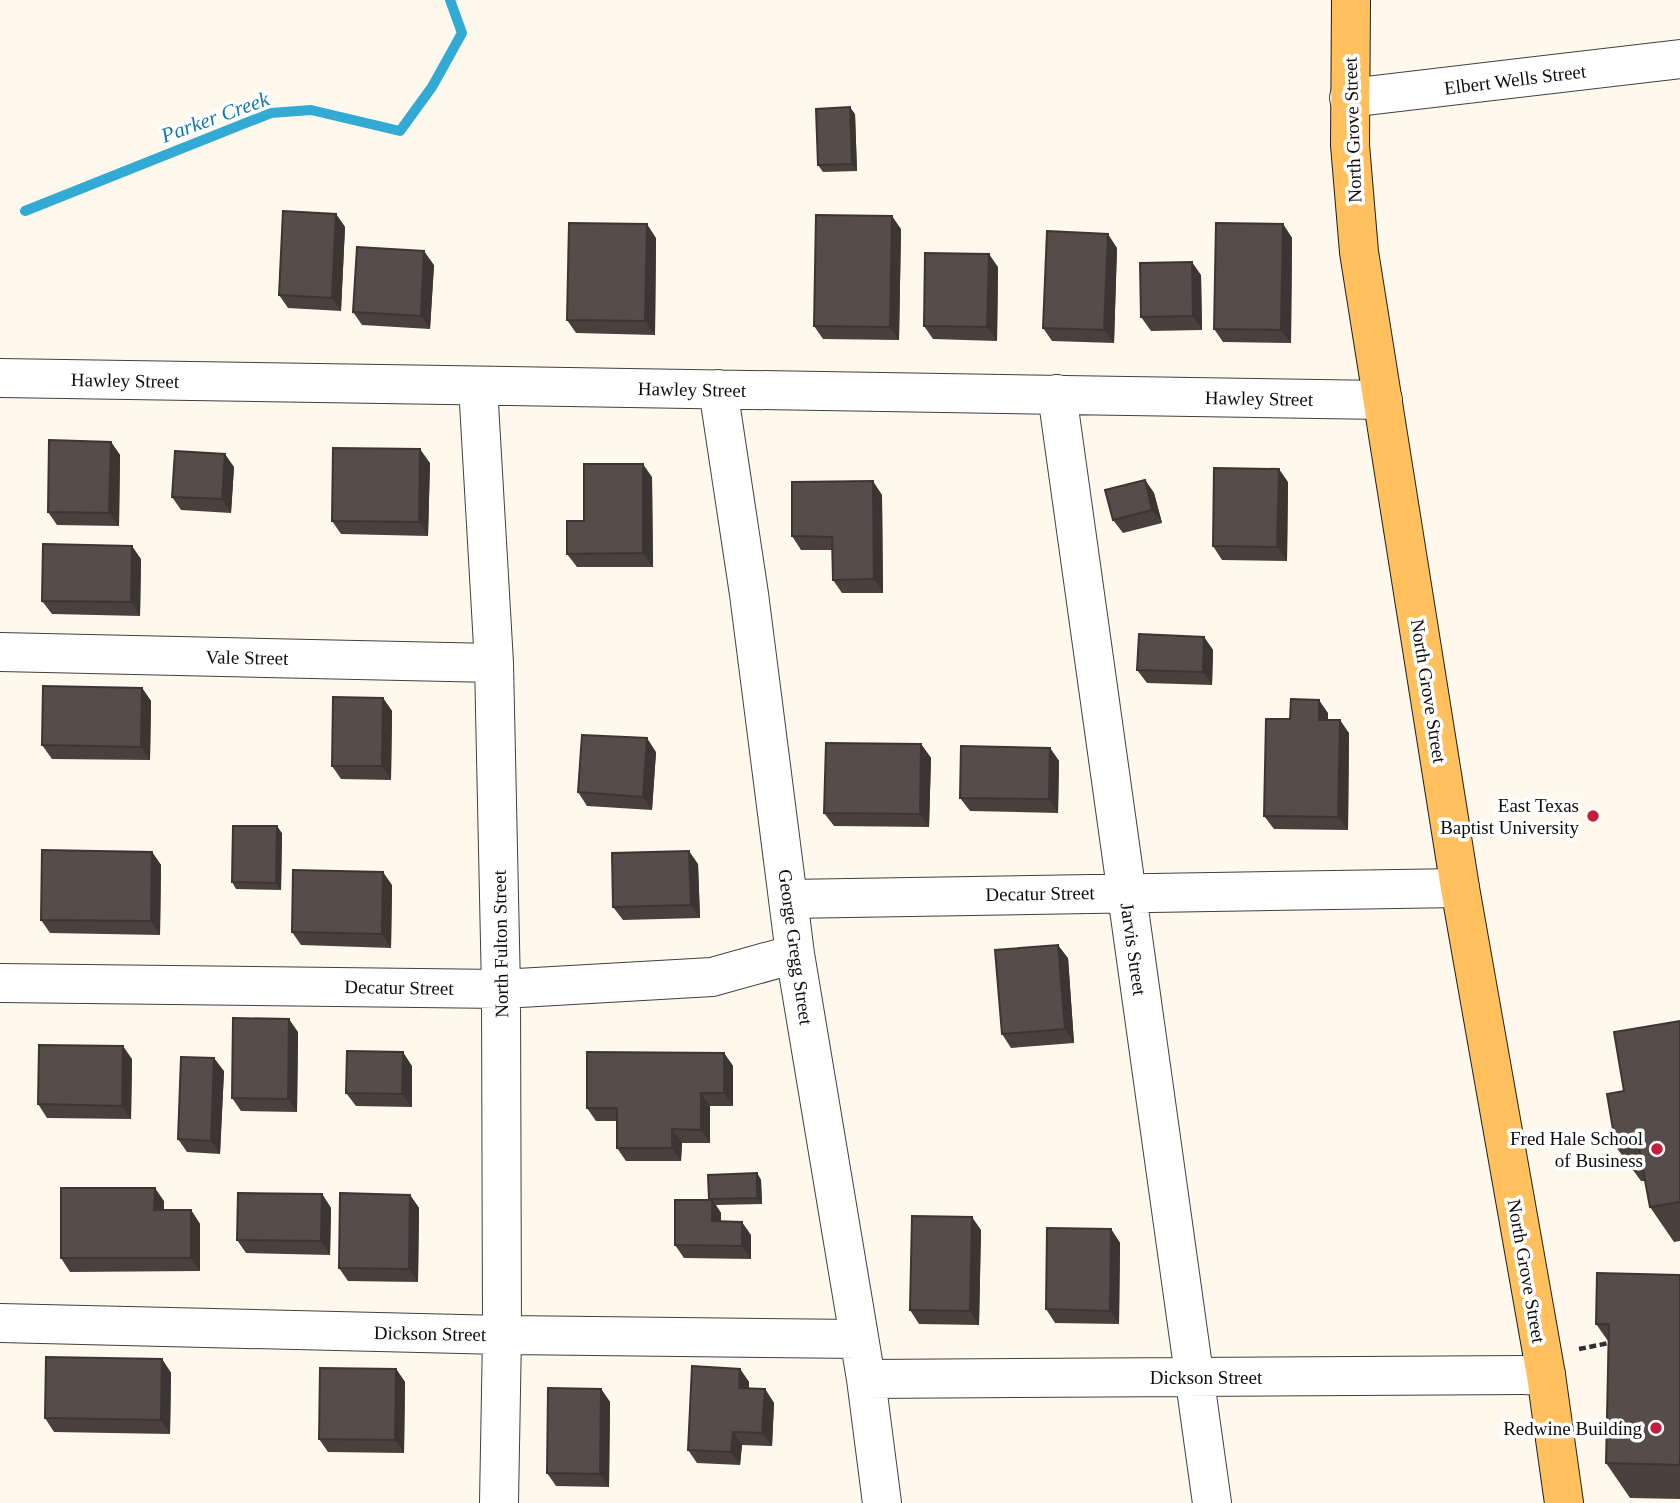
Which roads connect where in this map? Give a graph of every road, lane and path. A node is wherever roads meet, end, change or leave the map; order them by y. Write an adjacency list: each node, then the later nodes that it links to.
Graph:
1 (1351, 0): 3 (main road, North Grove Street)
2 (1680, 59): 3 (street, Elbert Wells Street)
3 (1349, 98): 8 (main road, North Grove Street)
4 (0, 378): 5 (street, Hawley Street)
5 (478, 386): 6 (street, Hawley Street); 10 (street, North Fulton Street)
6 (718, 389): 7 (street, Hawley Street); 13 (street, George Gregg Street)
7 (1057, 394): 8 (street, Hawley Street); 12 (street, Jarvis Street)
8 (1383, 400): 11 (main road, North Grove Street)
9 (0, 652): 10 (street, Vale Street)
10 (494, 663): 16 (street, North Fulton Street)
11 (1460, 888): 12 (street, Decatur Street); 22 (main road, North Grove Street)
12 (1126, 891): 13 (street, Decatur Street); 23 (street, Jarvis Street)
13 (788, 898): 14 (street, George Gregg Street)
14 (795, 954): 16 (street, Decatur Street); 19 (street, George Gregg Street)
15 (0, 983): 16 (street, Decatur Street)
16 (501, 989): 18 (street, North Fulton Street)
17 (0, 1323): 18 (street, Dickson Street)
18 (502, 1335): 19 (street, Dickson Street); 25 (street, North Fulton Street)
19 (859, 1339): 24 (street, George Gregg Street)
20 (1609, 1343): 21 (path)
21 (1576, 1349)
22 (1546, 1375): 23 (street, Dickson Street); 28 (main road, North Grove Street)
23 (1196, 1377): 24 (street, Dickson Street); 27 (street, Jarvis Street)
24 (866, 1379): 26 (street, George Gregg Street)
25 (499, 1503)
26 (882, 1503)
27 (1212, 1503)
28 (1564, 1503)

